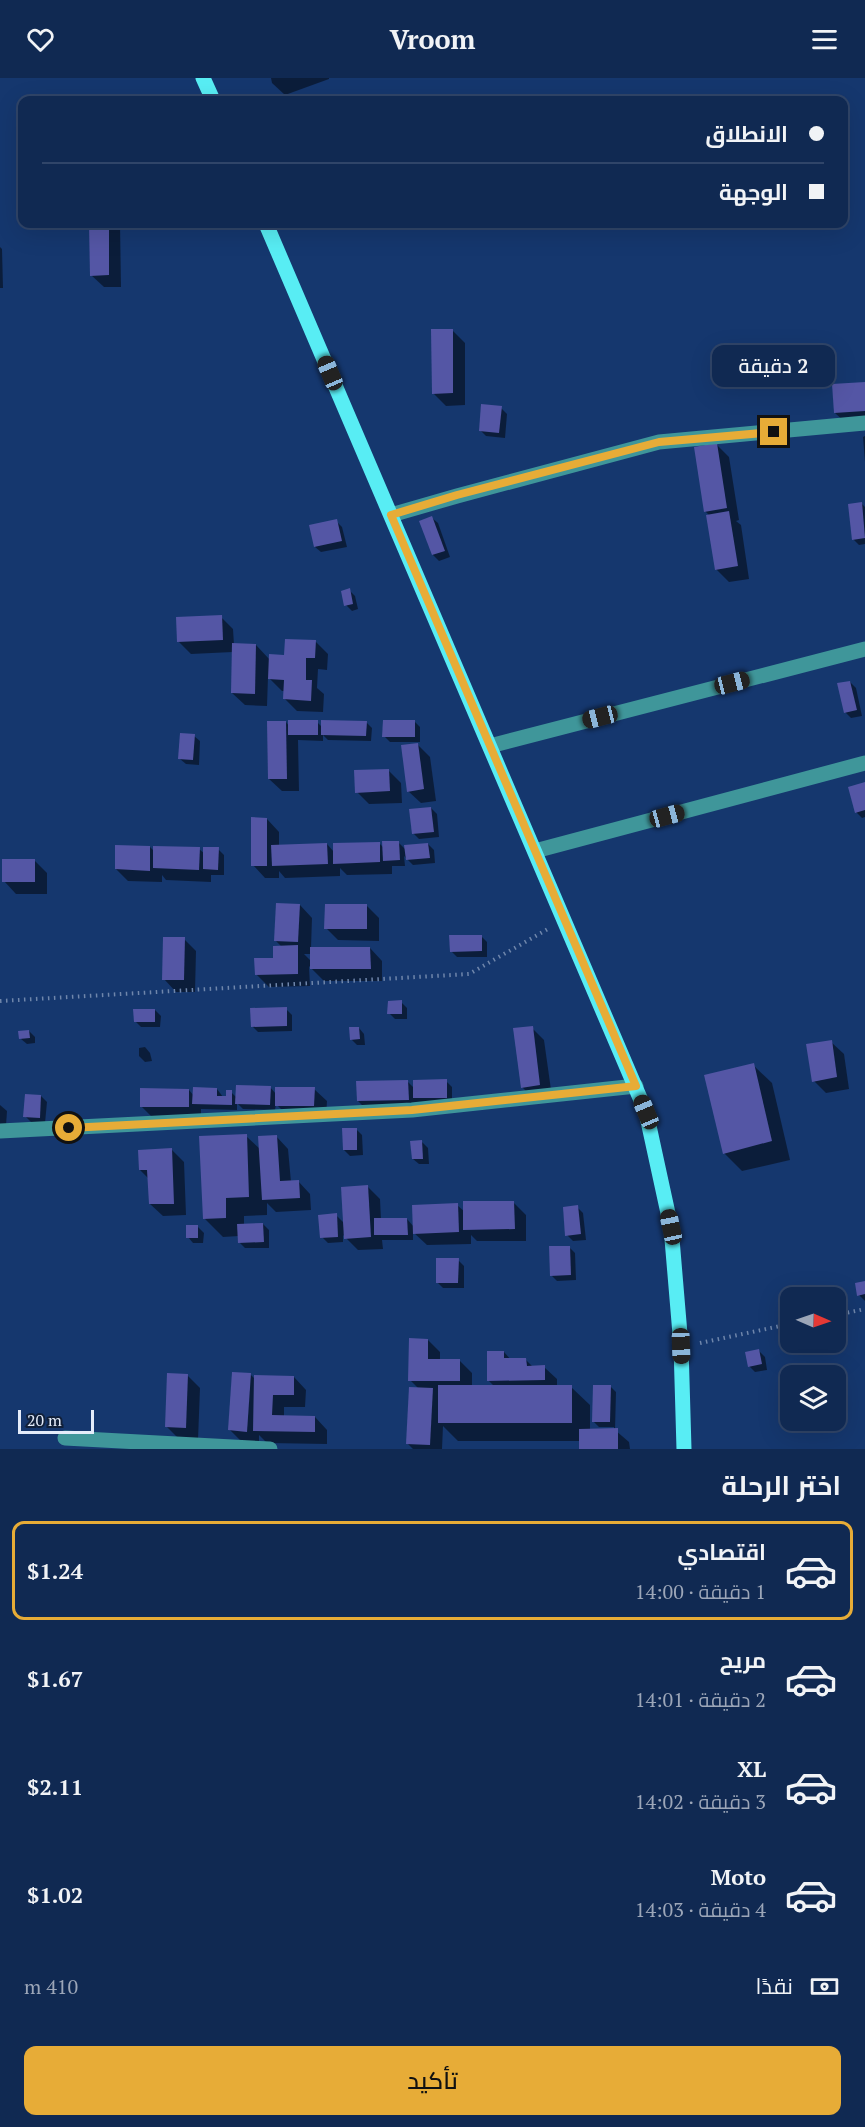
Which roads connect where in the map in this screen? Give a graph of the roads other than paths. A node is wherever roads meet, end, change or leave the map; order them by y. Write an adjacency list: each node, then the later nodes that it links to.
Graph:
1 (203, 78): 2 (main road)
2 (211, 96)
3 (268, 228): 5 (main road)
4 (865, 423): 5 (street)
5 (391, 515): 7 (main road)
6 (865, 649): 7 (street)
7 (490, 746): 9 (main road)
8 (865, 763): 9 (street)
9 (535, 851): 10 (main road)
10 (636, 1086): 11 (street); 14 (main road)
11 (0, 1131)
12 (65, 1438): 13 (street)
13 (270, 1449)
14 (684, 1449)

